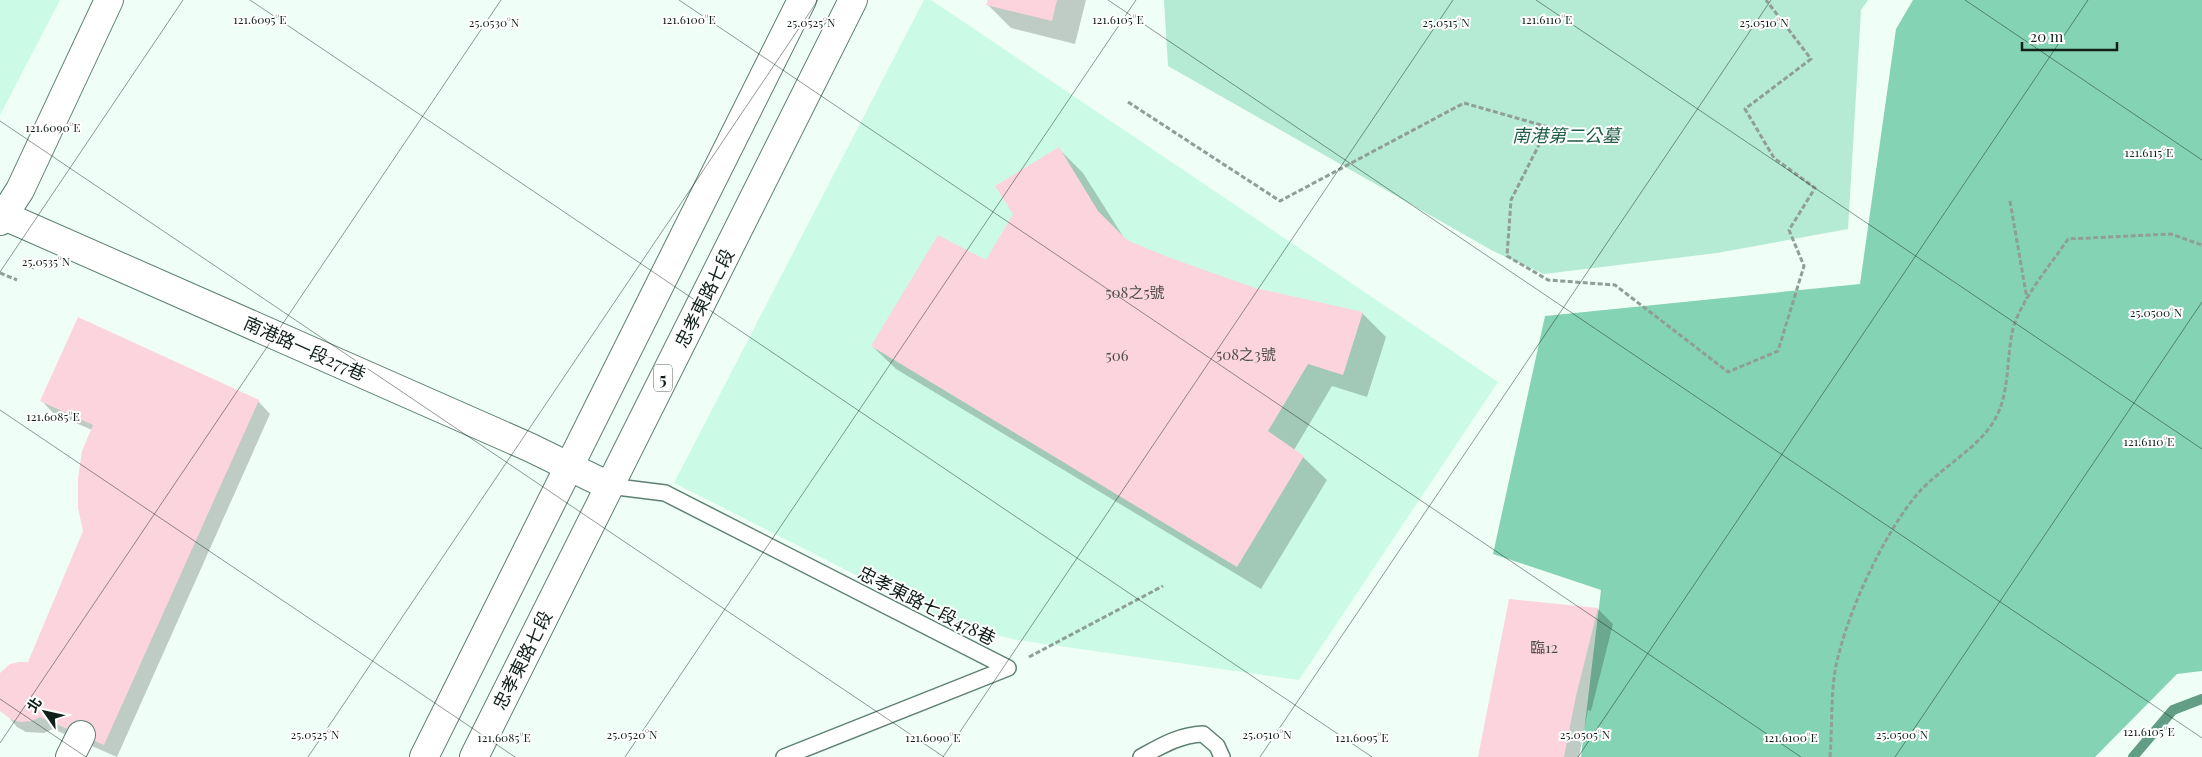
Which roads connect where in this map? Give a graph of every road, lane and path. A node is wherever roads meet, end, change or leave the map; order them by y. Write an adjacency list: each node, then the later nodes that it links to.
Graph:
1 (109, 0): 7 (main road)
2 (802, 0): 12 (main road)
3 (853, 0): 13 (main road, 忠孝東路七段 / 5)
4 (1766, 0): 5 (path)
5 (1128, 102)
6 (2010, 201): 11 (path)
7 (1, 217): 12 (main road, 南港路一段277巷)
8 (2202, 245): 11 (path)
9 (0, 273): 10 (path)
10 (17, 280)
11 (2027, 300): 21 (path)
12 (570, 466): 13 (main road, 南港路一段277巷); 16 (main road)
13 (609, 486): 15 (lane, 忠孝東路七段478巷); 17 (main road, 忠孝東路七段 / 5)
14 (1163, 586): 15 (path)
15 (1008, 668): 18 (lane, 忠孝東路七段478巷)
16 (424, 757)
17 (474, 757)
18 (784, 757)
19 (1141, 757): 20 (lane)
20 (1222, 757)
21 (1830, 757)

